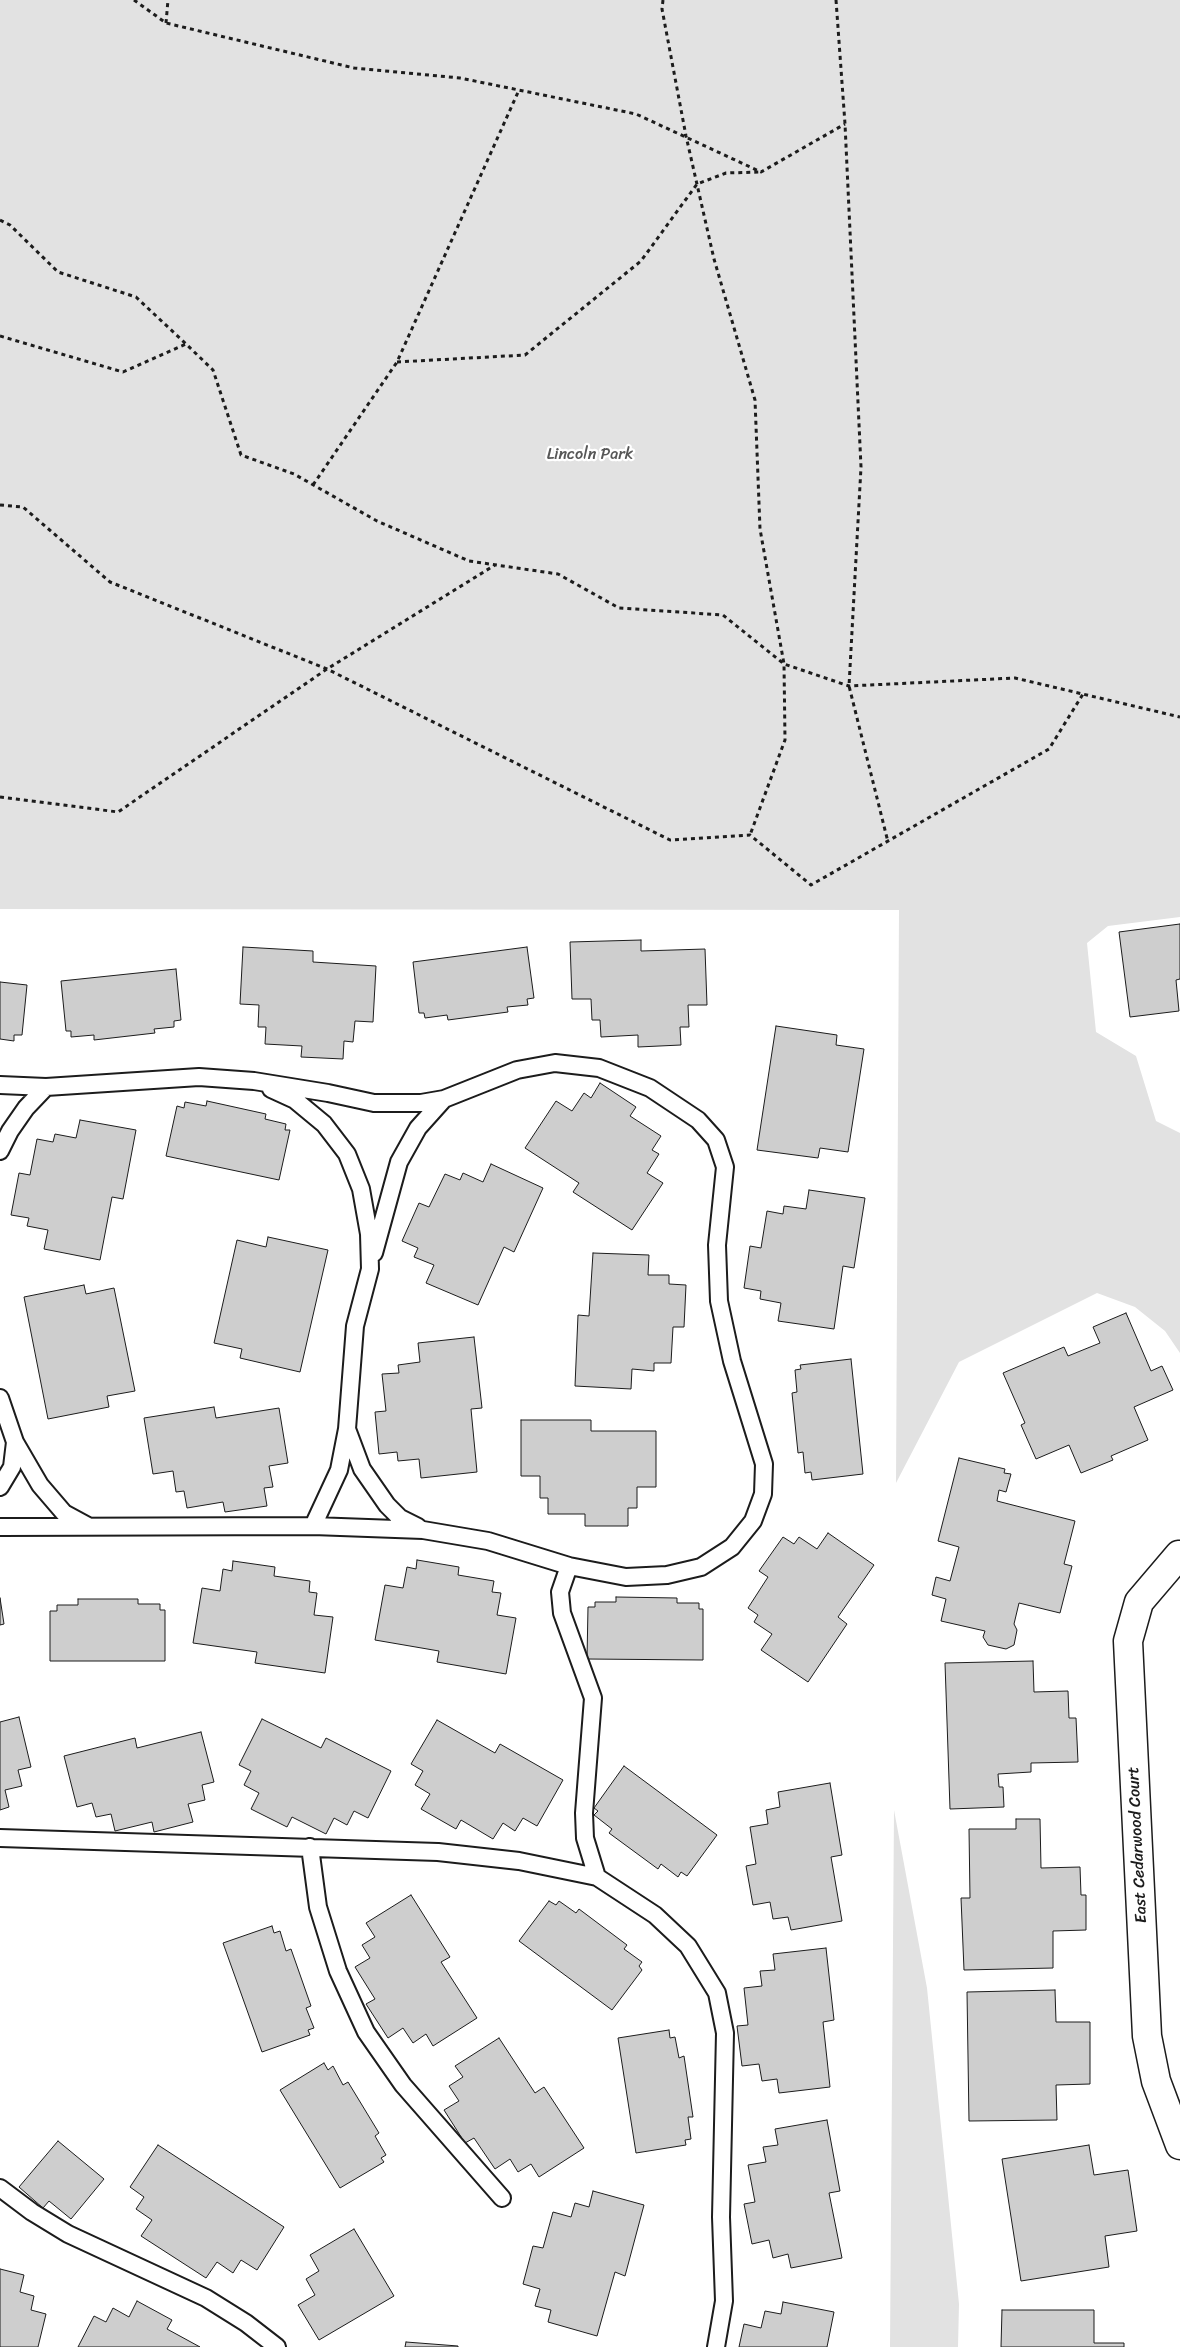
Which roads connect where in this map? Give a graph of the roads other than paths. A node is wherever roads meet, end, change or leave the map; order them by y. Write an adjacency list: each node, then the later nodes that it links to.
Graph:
1 (254, 1081): 3 (lane); 4 (lane); 6 (lane)
2 (0, 1085): 3 (lane)
3 (46, 1087): 5 (lane)
4 (444, 1099): 6 (lane); 16 (lane)
5 (0, 1151)
6 (370, 1268): 8 (lane)
7 (0, 1398): 9 (lane)
8 (348, 1429): 11 (lane); 14 (lane)
9 (15, 1442): 10 (lane); 13 (lane)
10 (0, 1487)
11 (313, 1526): 13 (lane); 14 (lane)
12 (0, 1527): 13 (lane)
13 (91, 1528)
14 (423, 1530): 16 (lane)
15 (1179, 1555): 20 (street, East Cedarwood Court)
16 (569, 1566): 19 (lane)
17 (0, 1838): 18 (lane)
18 (310, 1847): 19 (lane); 22 (lane)
19 (597, 1877): 24 (lane)
20 (1180, 2145)
21 (0, 2188): 23 (lane)
22 (502, 2198)
23 (277, 2347)
24 (716, 2347)

